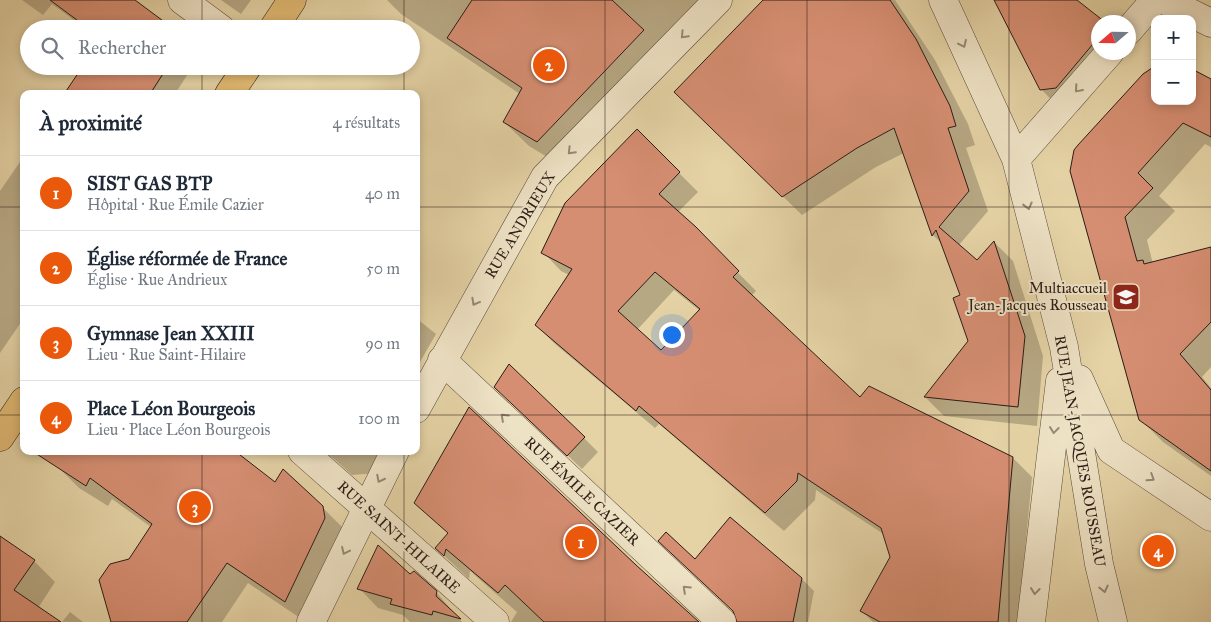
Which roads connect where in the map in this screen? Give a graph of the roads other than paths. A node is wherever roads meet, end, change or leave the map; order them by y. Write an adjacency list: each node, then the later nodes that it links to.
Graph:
1 (182, 0): 7 (street)
2 (292, 0): 8 (main road)
3 (718, 0): 16 (street, RUE ANDRIEUX, one-way to 16)
4 (943, 0): 14 (street, RUE JEAN-JACQUES ROUSSEAU, one-way to 14)
5 (1155, 0): 9 (street)
6 (1164, 0): 10 (street)
7 (209, 20)
8 (279, 20)
9 (1136, 22)
10 (1211, 23)
11 (1103, 60): 14 (street, one-way to 14)
12 (242, 75): 13 (main road)
13 (232, 90)
14 (1016, 159): 15 (street, RUE JEAN-JACQUES ROUSSEAU, one-way to 15)
15 (1064, 347): 23 (street, one-way to 23); 27 (street, one-way to 27); 28 (street, RUE JEAN-JACQUES ROUSSEAU, one-way to 28)
16 (442, 360): 17 (street, RUE ANDRIEUX); 26 (street, RUE ÉMILE CAZIER, one-way to 16)
17 (420, 401)
18 (20, 407): 19 (main road)
19 (0, 437)
20 (307, 455): 22 (street, RUE SAINT-HILAIRE)
21 (393, 455): 22 (street, one-way to 22)
22 (366, 507): 24 (street, one-way to 24); 25 (street, RUE SAINT-HILAIRE)
23 (1211, 517)
24 (311, 622)
25 (495, 622)
26 (722, 622)
27 (1031, 622)
28 (1113, 622)

